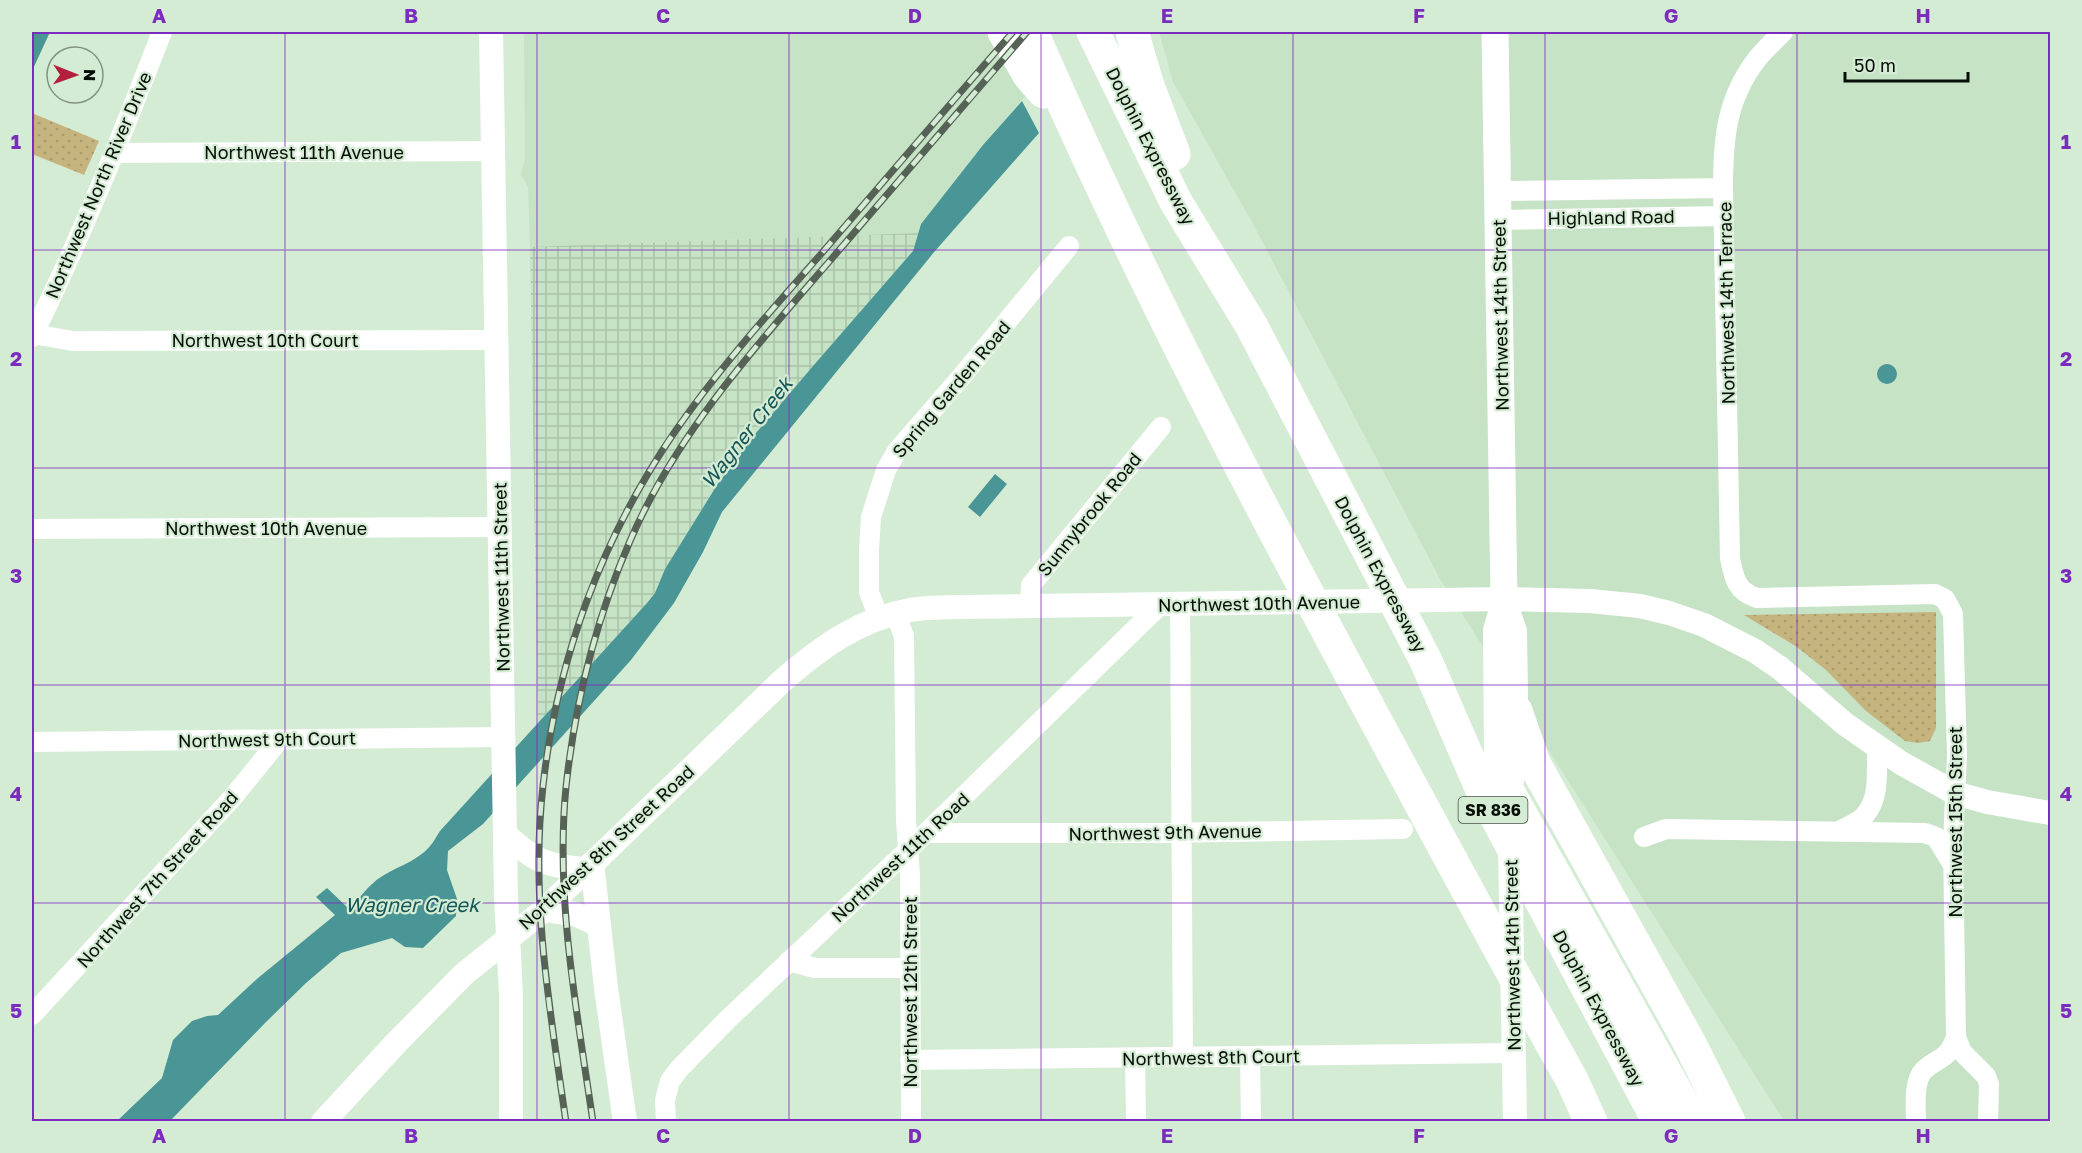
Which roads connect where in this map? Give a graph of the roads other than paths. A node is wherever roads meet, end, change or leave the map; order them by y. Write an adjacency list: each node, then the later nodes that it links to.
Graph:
1 (162, 32): 11 (street, Northwest North River Drive)
2 (491, 32): 10 (street, Northwest 11th Street)
3 (1004, 32): 9 (highway)
4 (1032, 32): 9 (highway)
5 (1093, 32): 17 (highway, Dolphin Expressway)
6 (1132, 32): 17 (highway)
7 (1495, 32): 13 (main road, Northwest 14th Street)
8 (1784, 32): 12 (street, Northwest 14th Terrace)
9 (1074, 128): 66 (highway)
10 (493, 151): 11 (street, Northwest 11th Avenue); 19 (street, Northwest 11th Street)
11 (115, 153): 18 (street, Northwest North River Drive)
12 (1723, 188): 13 (street, Highland Road); 14 (street, Northwest 14th Terrace)
13 (1498, 191): 15 (main road, Northwest 14th Street)
14 (1724, 216): 15 (street, Highland Road); 26 (street, Northwest 14th Terrace)
15 (1499, 220): 23 (main road, Northwest 14th Street)
16 (1069, 246): 27 (street, Spring Garden Road)
17 (1251, 325): 28 (highway, Dolphin Expressway / SR 836)
18 (32, 336): 19 (street, Northwest 10th Court)
19 (497, 339): 21 (street, Northwest 11th Street)
20 (1161, 427): 25 (street, Sunnybrook Road)
21 (500, 527): 22 (street, Northwest 10th Avenue); 32 (street, Northwest 11th Street)
22 (32, 529)
23 (1504, 599): 24 (street, Northwest 10th Avenue); 29 (street, Northwest 14th Street); 33 (street, Northwest 10th Avenue); 34 (street, Northwest 14th Street)
24 (1170, 605): 25 (street, Northwest 10th Avenue); 39 (street); 40 (street, Northwest 11th Road)
25 (1030, 606): 27 (street, Northwest 10th Avenue)
26 (1950, 608): 35 (street, Northwest 15th Street)
27 (887, 616): 43 (street, Northwest 12th Street); 45 (street, Northwest 8th Street Road)
28 (1426, 661): 67 (highway, Dolphin Expressway / SR 836); 68 (highway)
29 (1516, 711): 34 (street, Northwest 14th Street); 69 (highway)
30 (280, 739): 31 (street, Northwest 9th Court); 32 (street, Northwest 9th Court); 51 (street, Northwest 7th Street Road)
31 (32, 742)
32 (503, 744): 41 (street, Northwest 11th Street)
33 (1877, 746): 35 (street); 38 (street)
34 (1510, 789): 53 (street, Northwest 14th Street)
35 (1955, 794): 36 (street); 44 (street, Northwest 15th Street)
36 (2050, 813)
37 (1403, 829): 39 (street, Northwest 9th Avenue)
38 (1841, 830): 42 (street); 44 (street)
39 (1183, 832): 40 (street, Northwest 9th Avenue); 54 (street)
40 (926, 833): 43 (street, Northwest 11th Road)
41 (505, 834): 45 (street); 48 (street, Northwest 11th Street)
42 (1644, 837)
43 (907, 851): 49 (street, Northwest 11th Road); 50 (street, Northwest 12th Street)
44 (1954, 865): 52 (street, Northwest 15th Street)
45 (589, 866): 46 (street, Northwest 8th Street Road); 47 (street)
46 (544, 909): 47 (street); 48 (street, Northwest 8th Street Road)
47 (599, 925): 60 (street)
48 (508, 937): 58 (street, Northwest 8th Street Road); 59 (street, Northwest 11th Street)
49 (789, 962): 50 (street); 61 (street, Northwest 11th Road)
50 (909, 968): 57 (street, Northwest 12th Street)
51 (35, 1009)
52 (1956, 1037): 70 (street); 71 (street)
53 (1513, 1053): 55 (street, Northwest 8th Court); 65 (street, Northwest 14th Street)
54 (1183, 1057): 55 (street, Northwest 8th Court); 56 (street, Northwest 8th Court)
55 (1250, 1057): 64 (street)
56 (1135, 1058): 57 (street, Northwest 8th Court); 63 (street)
57 (910, 1060): 62 (street, Northwest 12th Street)
58 (323, 1122)
59 (511, 1122)
60 (626, 1122)
61 (666, 1122)
62 (911, 1122)
63 (1136, 1122)
64 (1251, 1122)
65 (1515, 1122)
66 (1591, 1122)
67 (1659, 1122)
68 (1693, 1122)
69 (1729, 1122)
70 (1916, 1122)
71 (1988, 1122)

